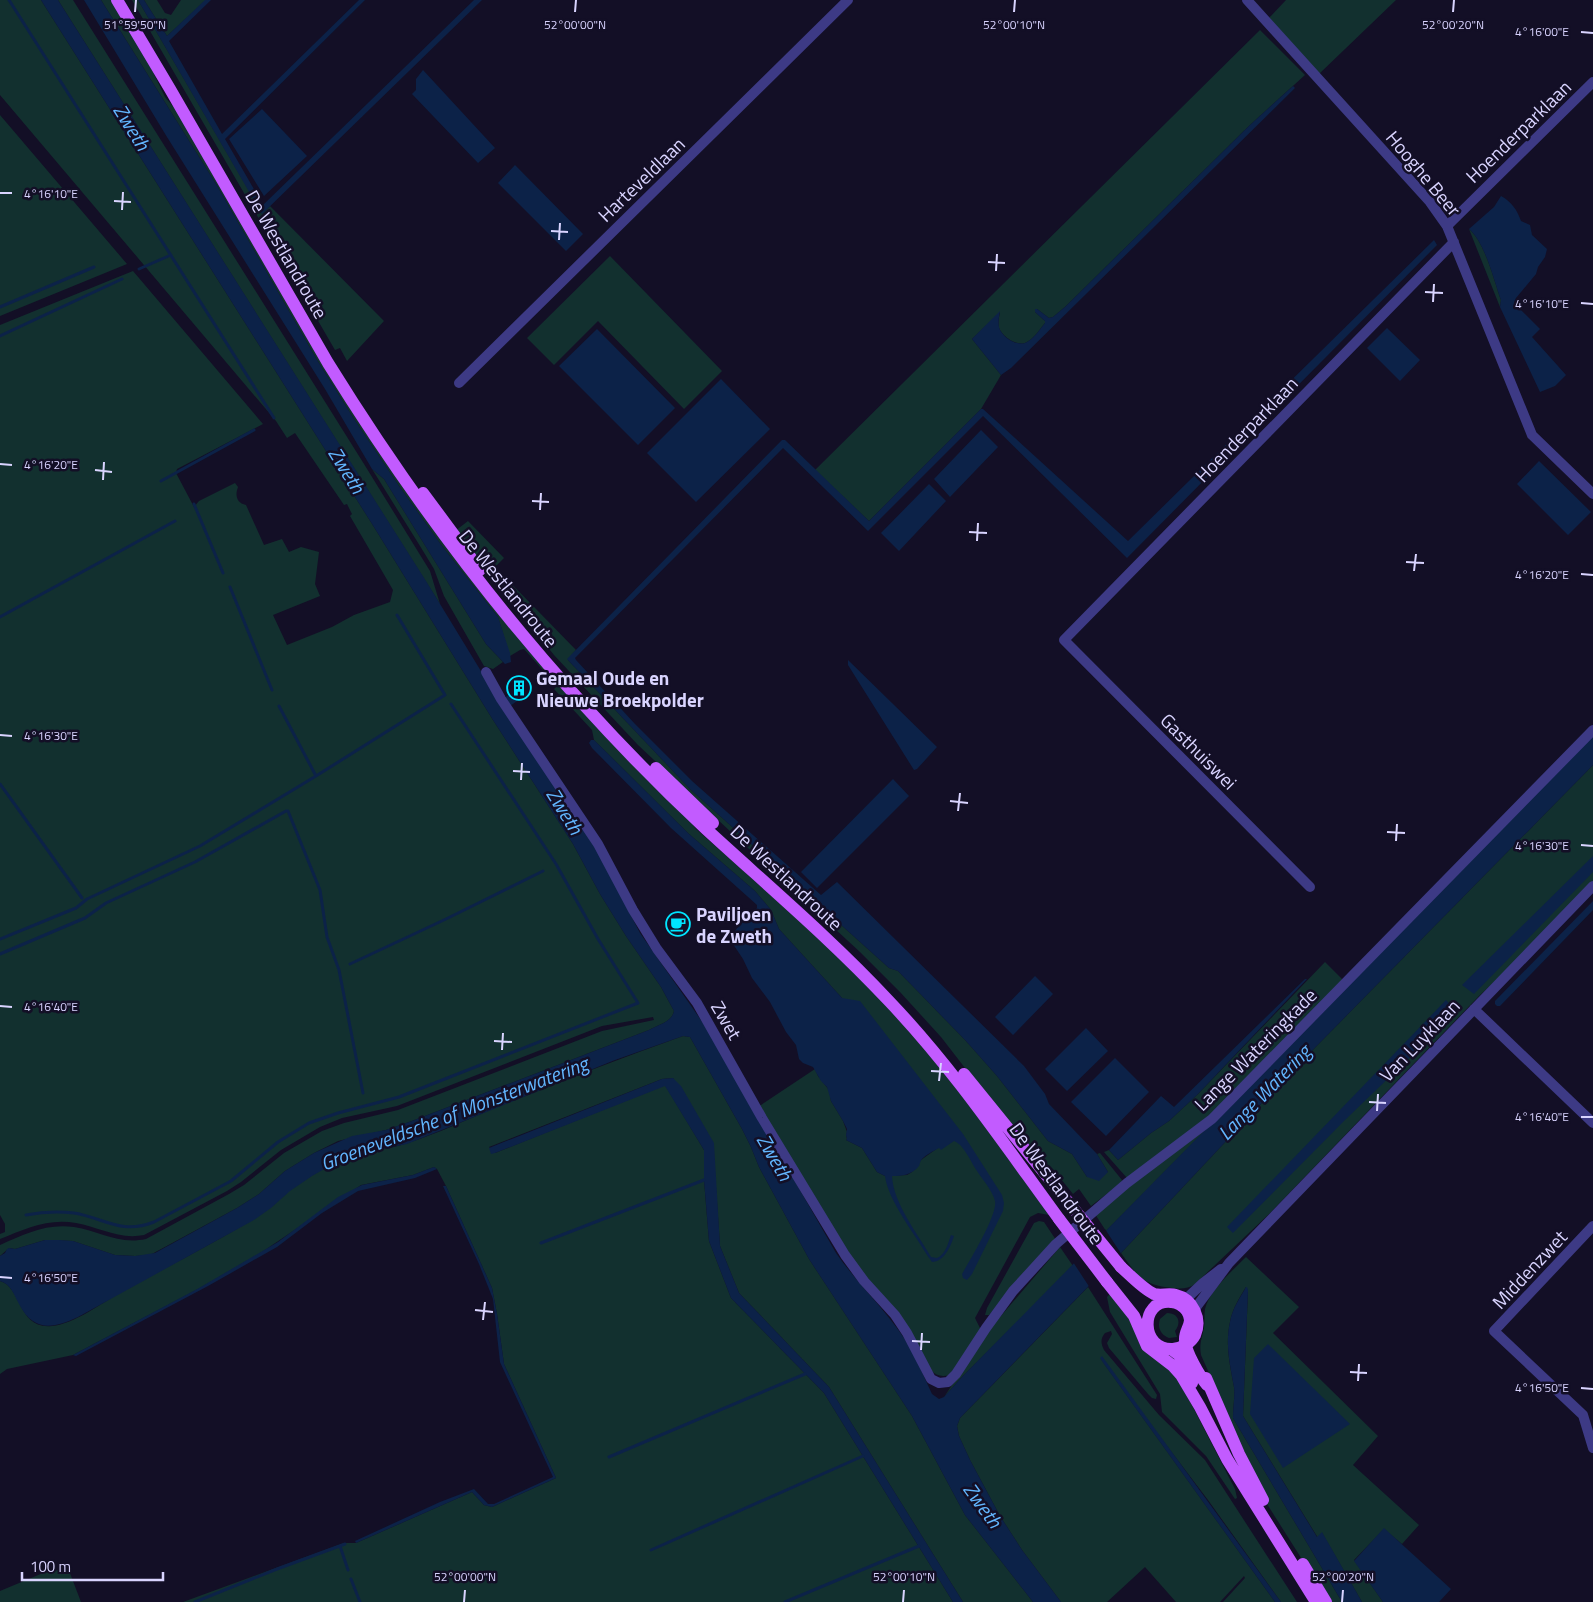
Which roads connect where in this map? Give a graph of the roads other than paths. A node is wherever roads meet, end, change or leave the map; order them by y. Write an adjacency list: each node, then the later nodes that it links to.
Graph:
1 (117, 0): 19 (main road, De Westlandroute, bridge)
2 (127, 0): 20 (main road, De Westlandroute, bridge)
3 (848, 0): 8 (street, Harteveldlaan)
4 (1247, 0): 6 (street, Hooghe Beer)
5 (1593, 82): 6 (street, Hoenderparklaan)
6 (1447, 226): 7 (street, Hooghe Beer)
7 (1454, 242): 9 (street, Hooghe Beer); 10 (street, Hoenderparklaan)
8 (459, 383)
9 (1593, 494)
10 (1064, 640): 14 (street, Gasthuiswei)
11 (486, 672): 26 (street, Zwet)
12 (1593, 730): 26 (street, Lange Wateringkade)
13 (1593, 886): 15 (street, Van Luyklaan)
14 (1310, 887)
15 (1474, 1009): 16 (street); 18 (street, Van Luyklaan)
16 (1593, 1122)
17 (1593, 1226): 28 (street, Middenzwet)
18 (1229, 1263): 21 (street, Van Luyklaan); 22 (street, Van Luyklaan)
19 (1107, 1282): 23 (main road, De Westlandroute); 27 (main road, De Westlandroute)
20 (1160, 1299): 21 (main road); 23 (main road)
21 (1182, 1301): 22 (main road); 24 (main road)
22 (1195, 1311): 24 (main road)
23 (1149, 1317): 25 (main road)
24 (1190, 1341): 25 (main road); 30 (main road)
25 (1171, 1349): 27 (main road, De Westlandroute)
26 (939, 1383)
27 (1200, 1407): 29 (main road, De Westlandroute)
28 (1593, 1448)
29 (1316, 1602)
30 (1326, 1602)

